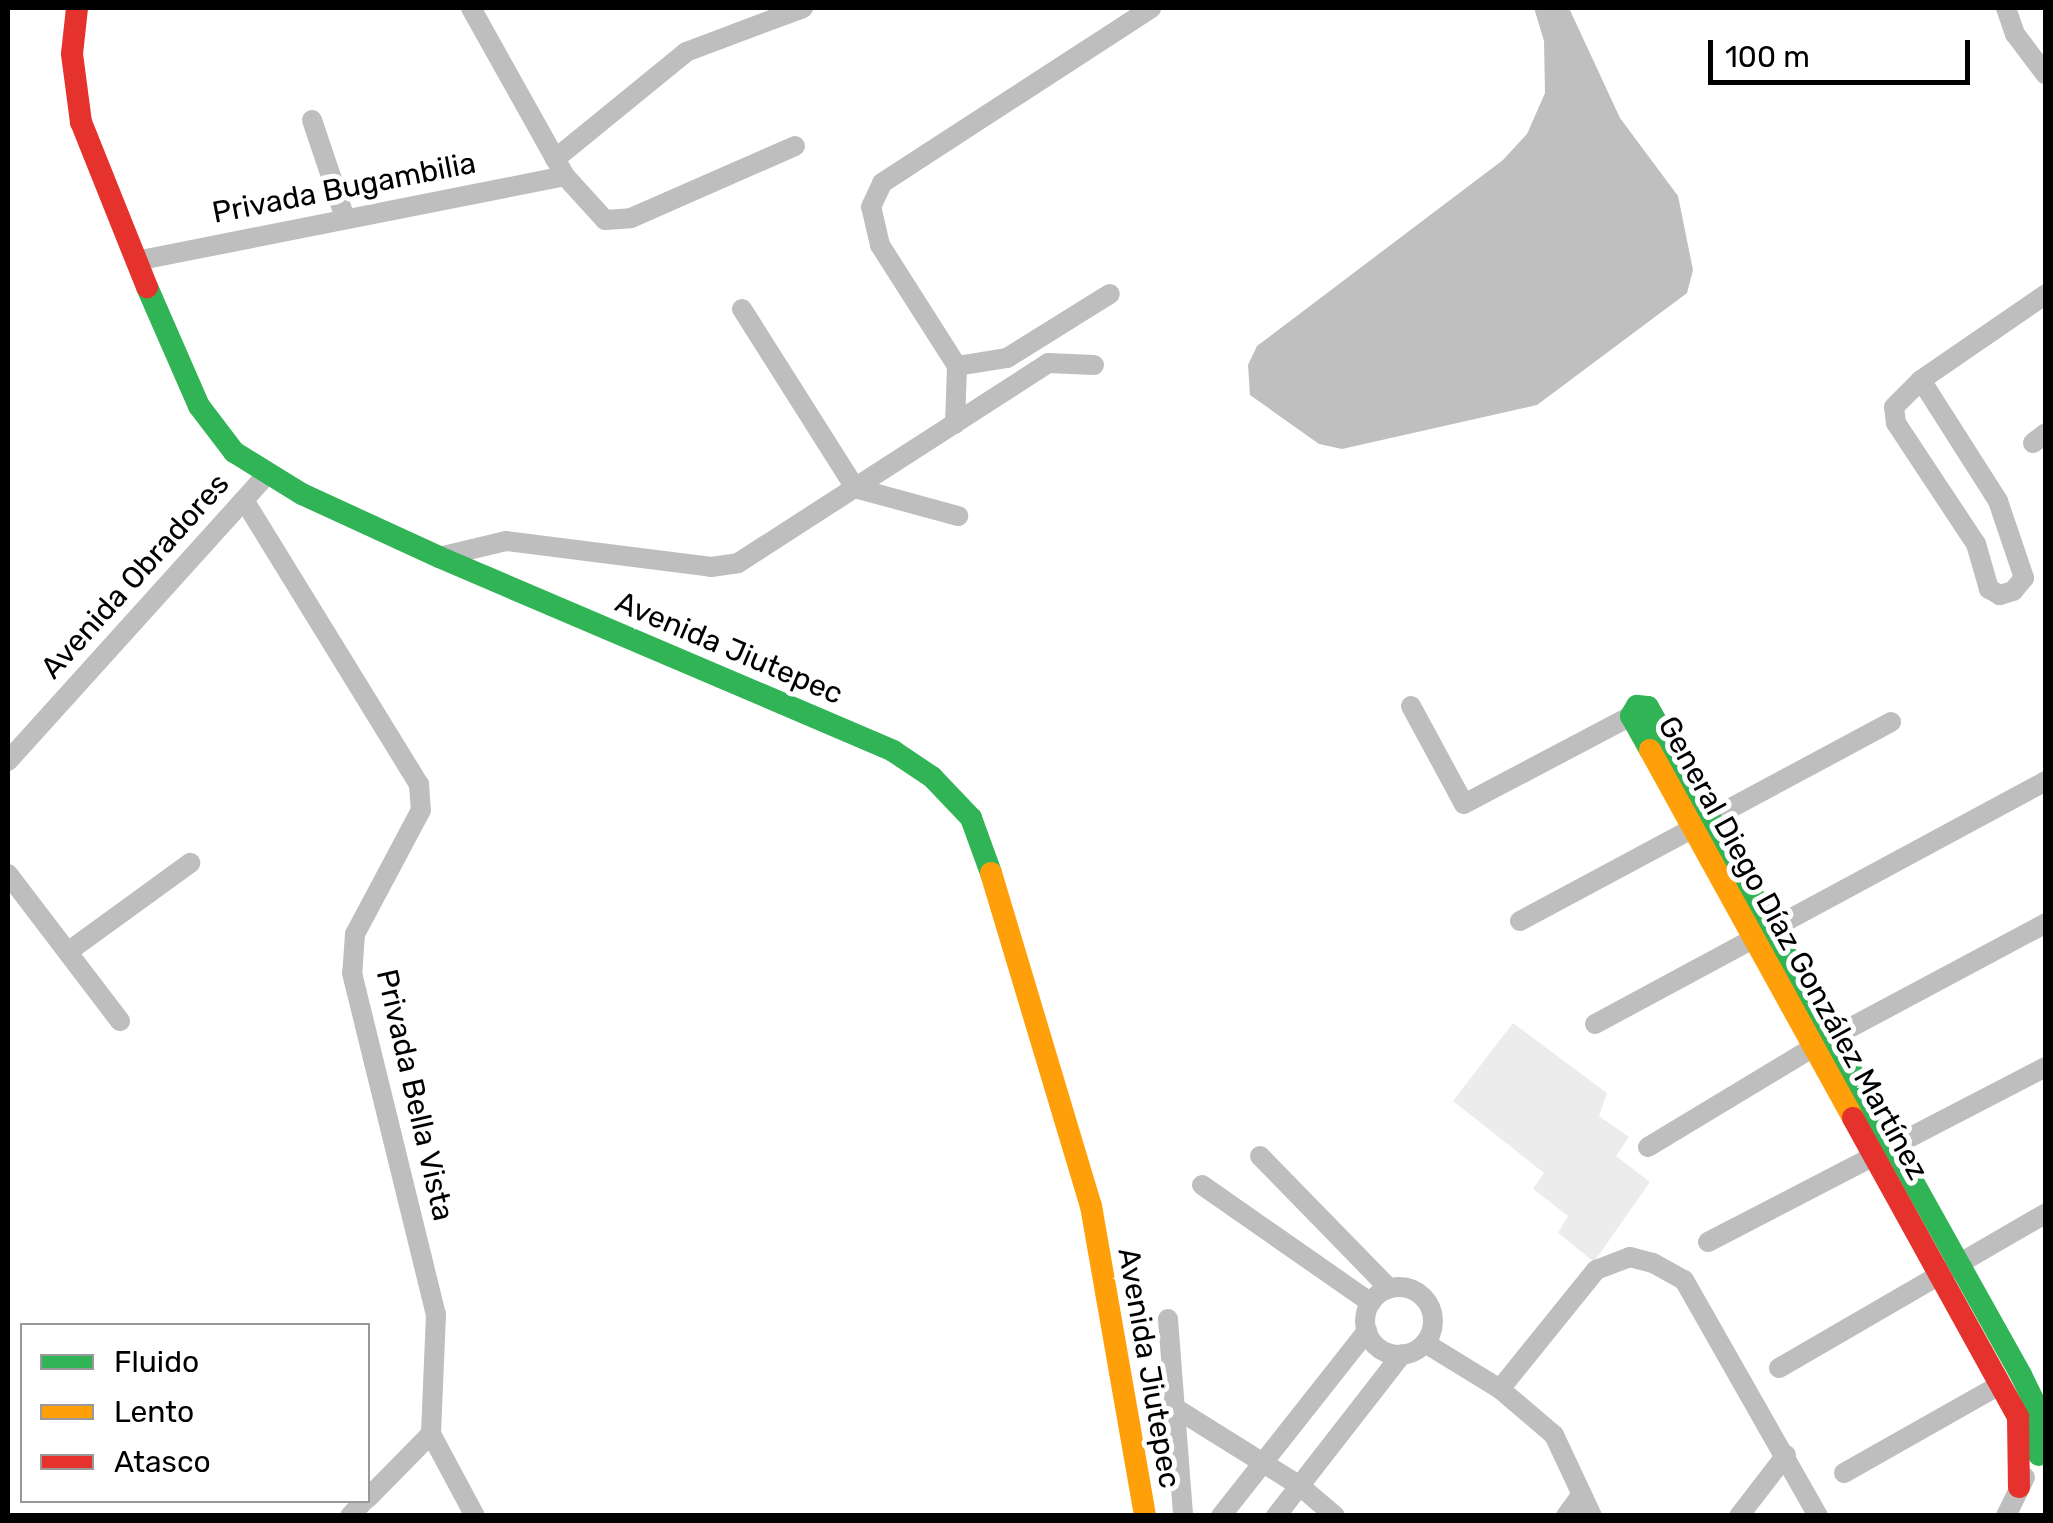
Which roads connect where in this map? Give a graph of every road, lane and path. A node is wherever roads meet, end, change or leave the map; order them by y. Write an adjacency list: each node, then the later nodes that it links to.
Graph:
1 (78, 8): 12 (main road, Avenida Jiutepec)
2 (471, 8): 10 (street)
3 (802, 8): 6 (street)
4 (1151, 8): 16 (street)
5 (2006, 8): 7 (street)
6 (755, 14): 10 (street)
7 (2046, 75)
8 (312, 120): 11 (street)
9 (795, 146): 10 (street)
10 (560, 167): 11 (street, Privada Bugambilia)
11 (344, 218): 12 (street, Privada Bugambilia)
12 (136, 261): 20 (main road, Avenida Jiutepec)
13 (1110, 294): 16 (street)
14 (2046, 294): 18 (street)
15 (742, 309): 21 (street)
16 (957, 366): 19 (street)
17 (1094, 366): 19 (street)
18 (1921, 380): 18 (street)
19 (955, 424): 21 (street)
20 (266, 476): 22 (street, Avenida Obradores); 24 (main road, Avenida Jiutepec)
21 (855, 488): 23 (street); 24 (street)
22 (244, 500): 28 (street, Avenida Obradores); 58 (street, Privada Bella Vista)
23 (958, 516)
24 (439, 557): 68 (main road, Avenida Jiutepec)
25 (1411, 706): 26 (street)
26 (1630, 716): 30 (main road, General Diego Díaz González Martínez)
27 (1891, 722): 30 (street)
28 (8, 761)
29 (2046, 781): 35 (street)
30 (1701, 824): 33 (street); 35 (main road, General Diego Díaz González Martínez)
31 (190, 863): 36 (street)
32 (8, 874): 36 (street)
33 (1520, 921)
34 (2046, 923): 39 (street)
35 (1764, 937): 38 (street); 39 (main road, General Diego Díaz González Martínez)
36 (69, 951): 37 (street)
37 (120, 1021)
38 (1595, 1024)
39 (1824, 1042): 41 (street); 42 (main road, General Diego Díaz González Martínez)
40 (2046, 1067): 42 (street)
41 (1648, 1147)
42 (1885, 1153): 46 (street); 47 (main road, General Diego Díaz González Martínez)
43 (1260, 1156): 48 (street)
44 (1202, 1185): 49 (street)
45 (2046, 1213): 47 (street)
46 (1708, 1242)
47 (1947, 1268): 54 (street); 55 (main road, General Diego Díaz González Martínez); 59 (main road, General Diego Díaz González Martínez)
48 (1389, 1288): 49 (street); 52 (street)
49 (1371, 1302): 51 (street)
50 (1168, 1319): 57 (street)
51 (1367, 1331): 53 (street); 61 (street)
52 (1426, 1343): 53 (street); 56 (street)
53 (1402, 1354): 63 (street)
54 (1779, 1368)
55 (2002, 1384): 59 (main road, General Diego Díaz González Martínez); 62 (street)
56 (1500, 1389): 60 (street); 65 (street)
57 (1172, 1406): 61 (street); 69 (street)
58 (430, 1434): 66 (street); 67 (street)
59 (2037, 1452): 64 (main road)
60 (1786, 1455): 75 (street); 76 (street)
61 (1265, 1462): 63 (street); 70 (street)
62 (1844, 1473)
63 (1300, 1486): 71 (street); 72 (street)
64 (2018, 1486): 77 (street)
65 (1582, 1494): 73 (street); 74 (street)
66 (370, 1495)
67 (475, 1516)
68 (1145, 1516)
69 (1183, 1516)
70 (1221, 1516)
71 (1276, 1516)
72 (1335, 1516)
73 (1566, 1516)
74 (1592, 1516)
75 (1739, 1516)
76 (1818, 1516)
77 (2006, 1516)

